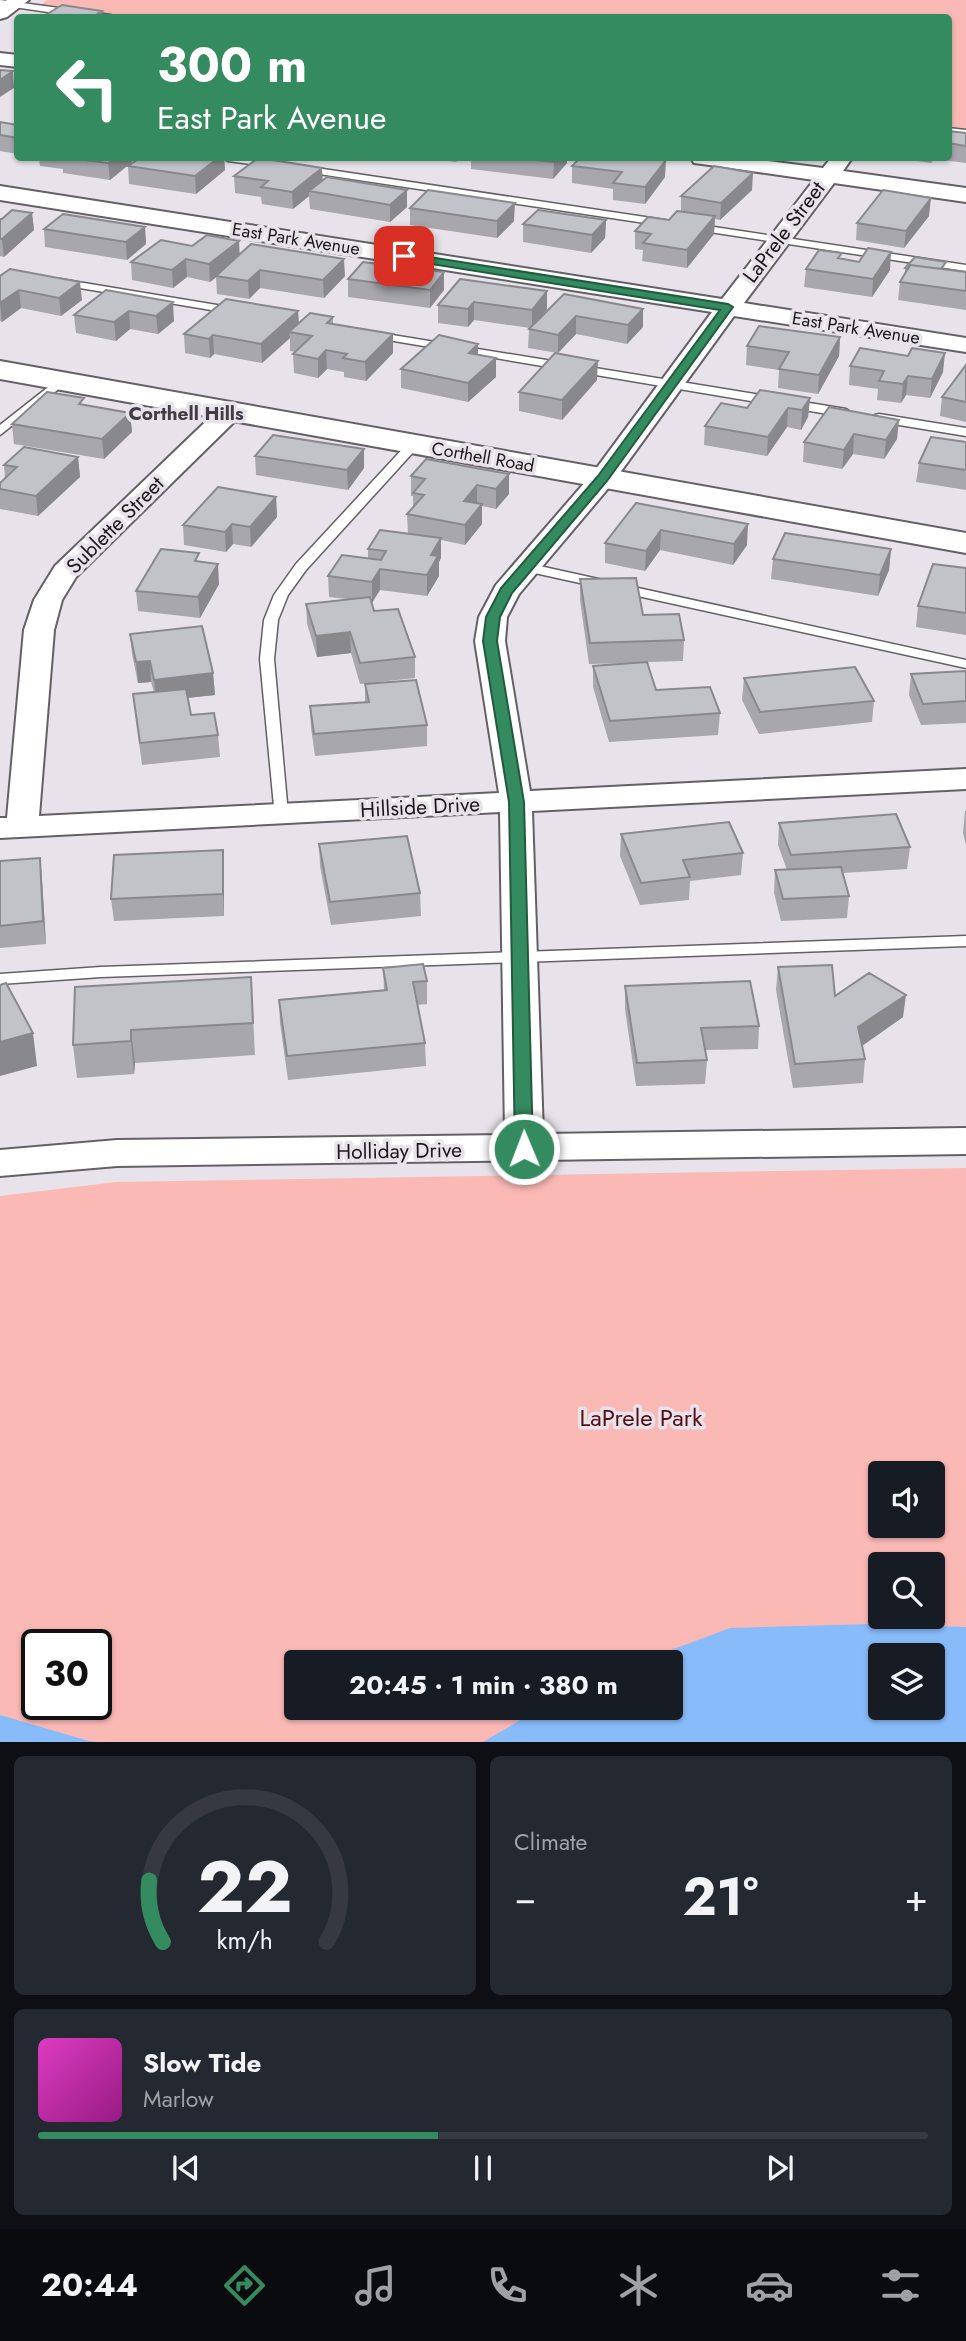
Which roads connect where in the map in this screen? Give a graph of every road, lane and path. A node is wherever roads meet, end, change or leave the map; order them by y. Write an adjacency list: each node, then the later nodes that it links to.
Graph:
1 (8, 5): 2 (lane)
2 (79, 14)
3 (249, 161): 5 (lane)
4 (752, 161): 6 (street)
5 (283, 166)
6 (835, 166): 9 (street); 10 (street, LaPrele Street)
7 (297, 168): 10 (lane)
8 (0, 193): 13 (street, East Park Avenue)
9 (966, 195)
10 (778, 239): 11 (lane); 13 (street, LaPrele Street)
11 (966, 268)
12 (54, 281): 14 (lane)
13 (728, 307): 16 (street, East Park Avenue); 19 (street, LaPrele Street)
14 (254, 315)
15 (361, 333): 19 (lane)
16 (966, 345)
17 (0, 370): 18 (street, Corthell Road)
18 (61, 382): 20 (street, Corthell Road); 23 (lane)
19 (669, 385): 21 (lane); 26 (street, LaPrele Street)
20 (230, 412): 25 (street, Corthell Road); 33 (street, Sublette Street)
21 (856, 414)
22 (870, 416): 24 (lane)
23 (0, 431)
24 (966, 432)
25 (413, 445): 26 (street, Corthell Road); 32 (lane)
26 (602, 479): 27 (street, Corthell Road); 28 (street, LaPrele Street)
27 (966, 543)
28 (526, 567): 29 (lane); 31 (street, LaPrele Street)
29 (966, 664)
30 (966, 779): 31 (street, Hillside Drive)
31 (516, 802): 32 (street, Hillside Drive); 35 (street, LaPrele Street)
32 (280, 814): 33 (street, Hillside Drive)
33 (11, 828)
34 (966, 941): 35 (lane)
35 (519, 958): 36 (lane); 38 (street, LaPrele Street)
36 (0, 979)
37 (966, 1141): 38 (street, Holliday Drive)
38 (524, 1149): 39 (street, Holliday Drive)
39 (0, 1163)

